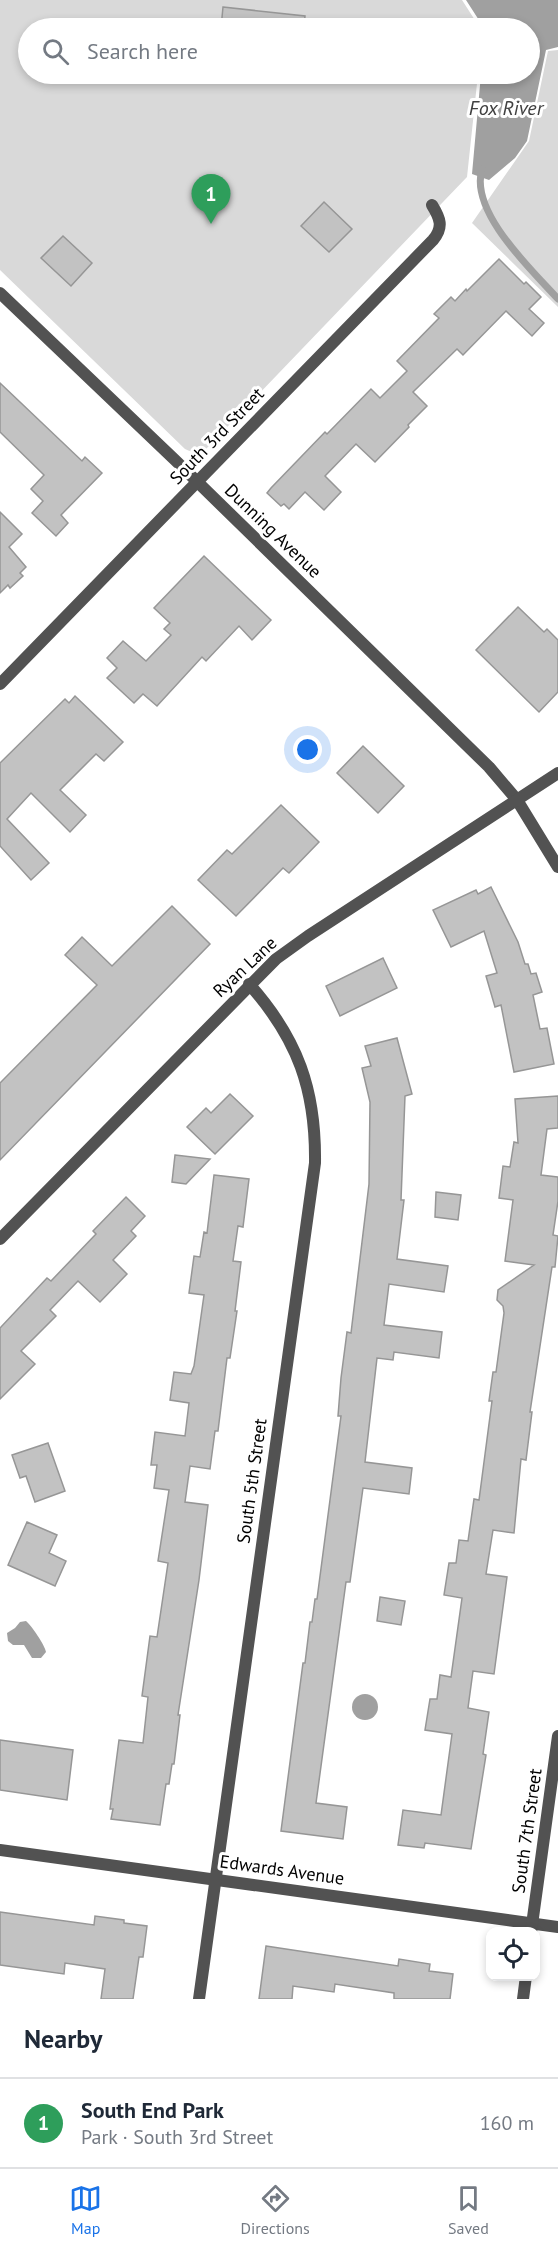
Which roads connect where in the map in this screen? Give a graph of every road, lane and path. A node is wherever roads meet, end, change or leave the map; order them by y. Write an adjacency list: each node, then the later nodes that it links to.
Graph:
1 (432, 205): 3 (street, South 3rd Street)
2 (0, 293): 3 (street, Dunning Avenue)
3 (197, 482): 4 (street, South 3rd Street); 6 (street, Dunning Avenue)
4 (0, 684)
5 (558, 773): 6 (street, Ryan Lane)
6 (517, 800): 7 (street); 8 (street, Ryan Lane)
7 (558, 867)
8 (249, 984): 9 (street, Ryan Lane); 12 (street, South 5th Street)
9 (0, 1239)
10 (558, 1736): 13 (street, South 7th Street)
11 (0, 1850): 12 (street, Edwards Avenue)
12 (214, 1879): 13 (street, Edwards Avenue); 17 (street, South 5th Street)
13 (532, 1927)
14 (540, 1927): 15 (street, Edwards Avenue)
15 (558, 1927)
16 (525, 1981): 18 (street)
17 (199, 1999)
18 (523, 1999)

